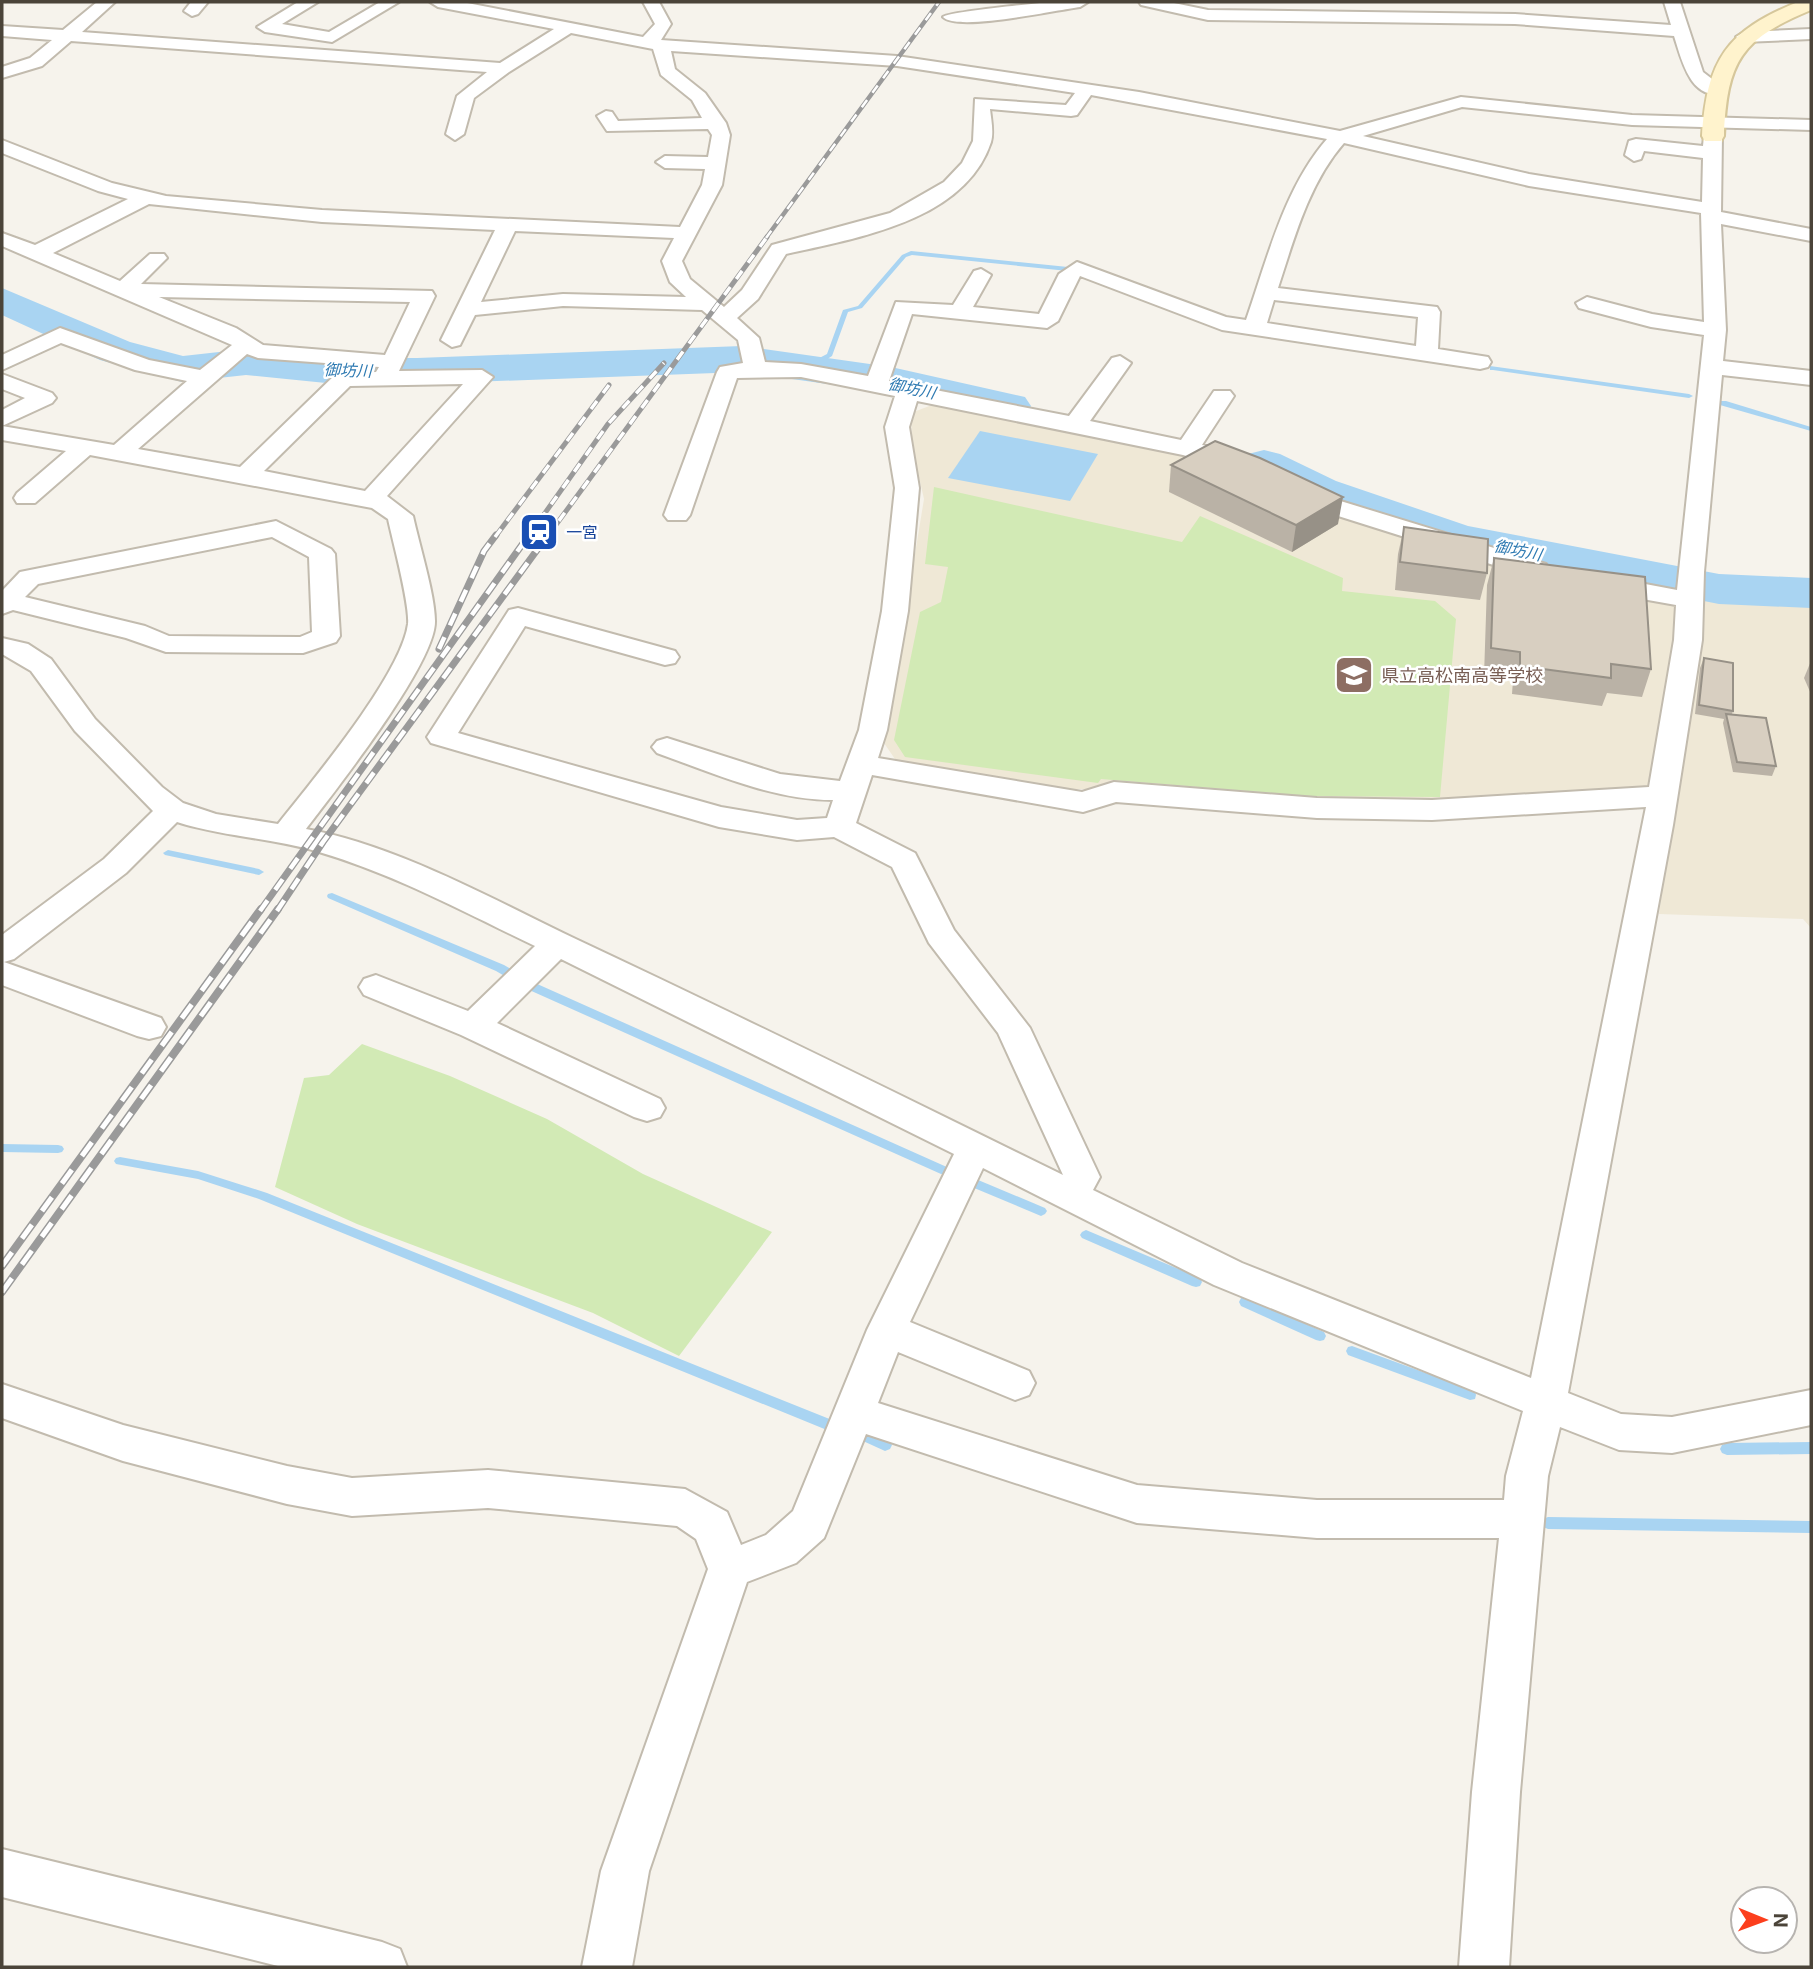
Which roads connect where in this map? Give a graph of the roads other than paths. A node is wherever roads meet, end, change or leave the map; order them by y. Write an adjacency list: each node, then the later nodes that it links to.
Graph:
1 (285, 2): 8 (street)
2 (391, 2): 8 (street)
3 (446, 2): 15 (street)
4 (651, 2): 22 (street)
5 (1080, 2): 14 (street)
6 (1147, 2): 10 (street)
7 (1672, 2): 17 (street)
8 (307, 3)
9 (1811, 3): 21 (street)
10 (1196, 6): 13 (street)
11 (111, 9): 19 (street)
12 (194, 10): 18 (street)
13 (1461, 10): 17 (street)
14 (951, 17)
15 (569, 27): 22 (street); 25 (street)
16 (2, 31): 19 (street)
17 (1679, 31): 28 (street)
18 (173, 32)
19 (72, 34): 23 (street); 25 (street)
20 (1811, 34): 21 (street)
21 (1744, 37): 28 (street)
22 (654, 43): 27 (street); 32 (street)
23 (52, 50): 24 (street); 26 (street)
24 (147, 57)
25 (503, 68): 29 (street)
26 (2, 73)
27 (1086, 89): 35 (street); 55 (street)
28 (1716, 89): 36 (street)
29 (461, 114): 30 (street); 34 (street)
30 (440, 116)
31 (606, 116): 32 (street)
32 (717, 123): 40 (street)
33 (1811, 125): 36 (street)
34 (455, 134)
35 (1339, 137): 36 (street); 42 (street); 51 (street)
36 (1713, 138): 38 (street); 42 (street)
37 (2, 146): 41 (street)
38 (1634, 155)
39 (666, 162): 40 (street)
40 (715, 163): 44 (street)
41 (143, 199): 43 (street); 47 (street)
42 (1711, 212): 45 (street); 58 (street)
43 (508, 225): 44 (street); 54 (street)
44 (686, 233): 55 (street)
45 (1811, 235)
46 (2, 239): 47 (street)
47 (36, 253): 50 (street)
48 (158, 258): 50 (street)
49 (981, 275): 56 (street)
50 (122, 290): 52 (street); 60 (street)
51 (1267, 293): 57 (street); 61 (street)
52 (423, 303): 54 (street); 67 (street)
53 (1587, 303): 58 (street)
54 (467, 307): 55 (street); 59 (street)
55 (715, 311): 64 (street)
56 (960, 312): 57 (street); 70 (street)
57 (1254, 328): 61 (street)
58 (1715, 330): 66 (street)
59 (452, 340)
60 (247, 344): 67 (street); 68 (street)
61 (1427, 354): 63 (street)
62 (8, 355): 68 (street)
63 (1480, 362)
64 (754, 363): 70 (street); 83 (street)
65 (1120, 363): 75 (street)
66 (1712, 367): 69 (street); 86 (street)
67 (388, 368): 80 (street); 82 (street)
68 (206, 376): 79 (street)
69 (1811, 378)
70 (878, 380): 72 (street)
71 (2, 381): 74 (street)
72 (908, 392): 75 (street); 91 (street)
73 (1222, 396): 77 (street)
74 (2, 419)
75 (1078, 421): 77 (street)
76 (2, 433): 78 (street)
77 (1191, 443): 84 (street)
78 (85, 447): 79 (street); 81 (street)
79 (120, 453): 80 (street)
80 (245, 476): 82 (street)
81 (26, 498)
82 (371, 499): 95 (street)
83 (677, 515)
84 (1561, 575)
85 (1586, 580): 86 (street)
86 (1691, 590): 92 (street)
87 (4, 604): 87 (street)
88 (2, 646): 93 (street)
89 (665, 657): 94 (street)
90 (667, 747): 91 (street)
91 (855, 777): 92 (street); 94 (street)
92 (1662, 796): 108 (street)
93 (172, 810): 95 (street); 97 (street)
94 (839, 827): 104 (street)
95 (285, 836): 96 (street)
96 (559, 942): 101 (street); 103 (street)
97 (2, 951)
98 (2, 973): 100 (street)
99 (376, 987): 101 (street)
100 (149, 1027)
101 (473, 1027): 102 (street)
102 (647, 1108)
103 (975, 1148): 104 (street); 105 (street)
104 (1070, 1195): 108 (street)
105 (887, 1330): 106 (street); 110 (street)
106 (1016, 1383)
107 (2, 1401): 112 (street)
108 (1546, 1402): 109 (street); 111 (street)
109 (1811, 1408)
110 (852, 1412): 111 (street); 112 (street)
111 (1523, 1519): 116 (street)
112 (730, 1569): 115 (street)
113 (2, 1873): 114 (street)
114 (382, 1967)
115 (607, 1967)
116 (1483, 1967)

